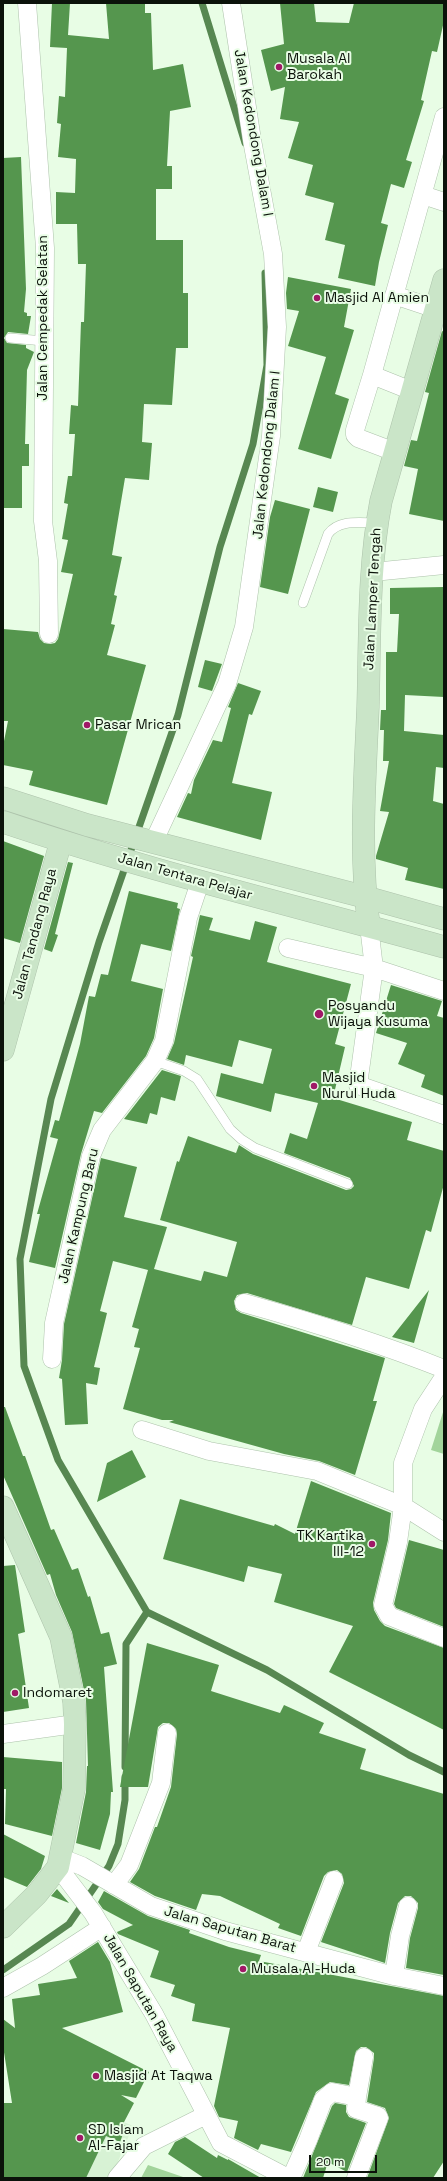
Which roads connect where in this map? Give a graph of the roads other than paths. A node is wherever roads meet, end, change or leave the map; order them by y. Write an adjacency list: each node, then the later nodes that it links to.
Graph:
1 (27, 3): 10 (street, Jalan Cempedak Selatan)
2 (231, 3): 22 (street, Jalan Kedondong Dalam I)
3 (444, 116): 4 (street)
4 (423, 196): 5 (street); 7 (street)
5 (444, 202)
6 (444, 280): 8 (main road, Jalan Lamper Tengah)
7 (394, 295): 8 (street); 11 (street)
8 (440, 311): 12 (main road, Jalan Lamper Tengah)
9 (10, 338): 10 (lane)
10 (44, 341): 18 (street, Jalan Cempedak Selatan)
11 (372, 375): 12 (street); 13 (street)
12 (412, 391): 13 (main road, Jalan Lamper Tengah)
13 (395, 452): 14 (main road, Jalan Lamper Tengah)
14 (377, 523): 16 (main road, Jalan Lamper Tengah); 17 (lane)
15 (444, 565): 16 (street)
16 (373, 572): 24 (main road, Jalan Lamper Tengah)
17 (303, 603)
18 (49, 634)
19 (3, 798): 22 (main road, Jalan Tentara Pelajar)
20 (3, 822): 21 (main road, Jalan Tentara Pelajar)
21 (61, 841): 23 (main road, Jalan Tentara Pelajar); 31 (main road, Jalan Tandang Raya)
22 (149, 842): 24 (main road, Jalan Tentara Pelajar)
23 (200, 882): 26 (main road, Jalan Tentara Pelajar); 32 (street, Jalan Kampung Baru)
24 (365, 897): 25 (main road, Jalan Tentara Pelajar); 26 (main road, Jalan Lamper Tengah)
25 (444, 919)
26 (369, 926): 27 (main road, Jalan Tentara Pelajar); 29 (street)
27 (444, 947)
28 (288, 948): 29 (street)
29 (374, 968): 30 (street); 33 (street)
30 (444, 991)
31 (3, 1050)
32 (155, 1061): 34 (lane); 36 (street, Jalan Kampung Baru)
33 (444, 1115)
34 (348, 1184)
35 (244, 1303): 37 (street)
36 (52, 1359)
37 (444, 1369)
38 (444, 1377): 40 (street)
39 (142, 1430): 40 (street)
40 (403, 1506): 42 (street); 43 (street)
41 (5, 1519): 44 (main road)
42 (444, 1532)
43 (444, 1638)
44 (75, 1724): 46 (street); 47 (main road)
45 (167, 1733): 49 (street)
46 (3, 1734)
47 (58, 1862): 49 (street, Jalan Saputan Barat); 51 (street, Jalan Saputan Raya); 52 (main road)
48 (334, 1880): 53 (street)
49 (114, 1885): 53 (street, Jalan Saputan Barat)
50 (408, 1906): 54 (street)
51 (97, 1920): 56 (street); 59 (street, Jalan Saputan Raya)
52 (3, 1927)
53 (306, 1952): 54 (street, Jalan Saputan Barat)
54 (394, 1976): 55 (street, Jalan Saputan Barat)
55 (444, 1986)
56 (3, 1988)
57 (364, 2057): 58 (street)
58 (357, 2096): 61 (street); 62 (street)
59 (206, 2115): 60 (street); 61 (street, Jalan Saputan Raya)
60 (117, 2178)
61 (289, 2178)
62 (356, 2178)

